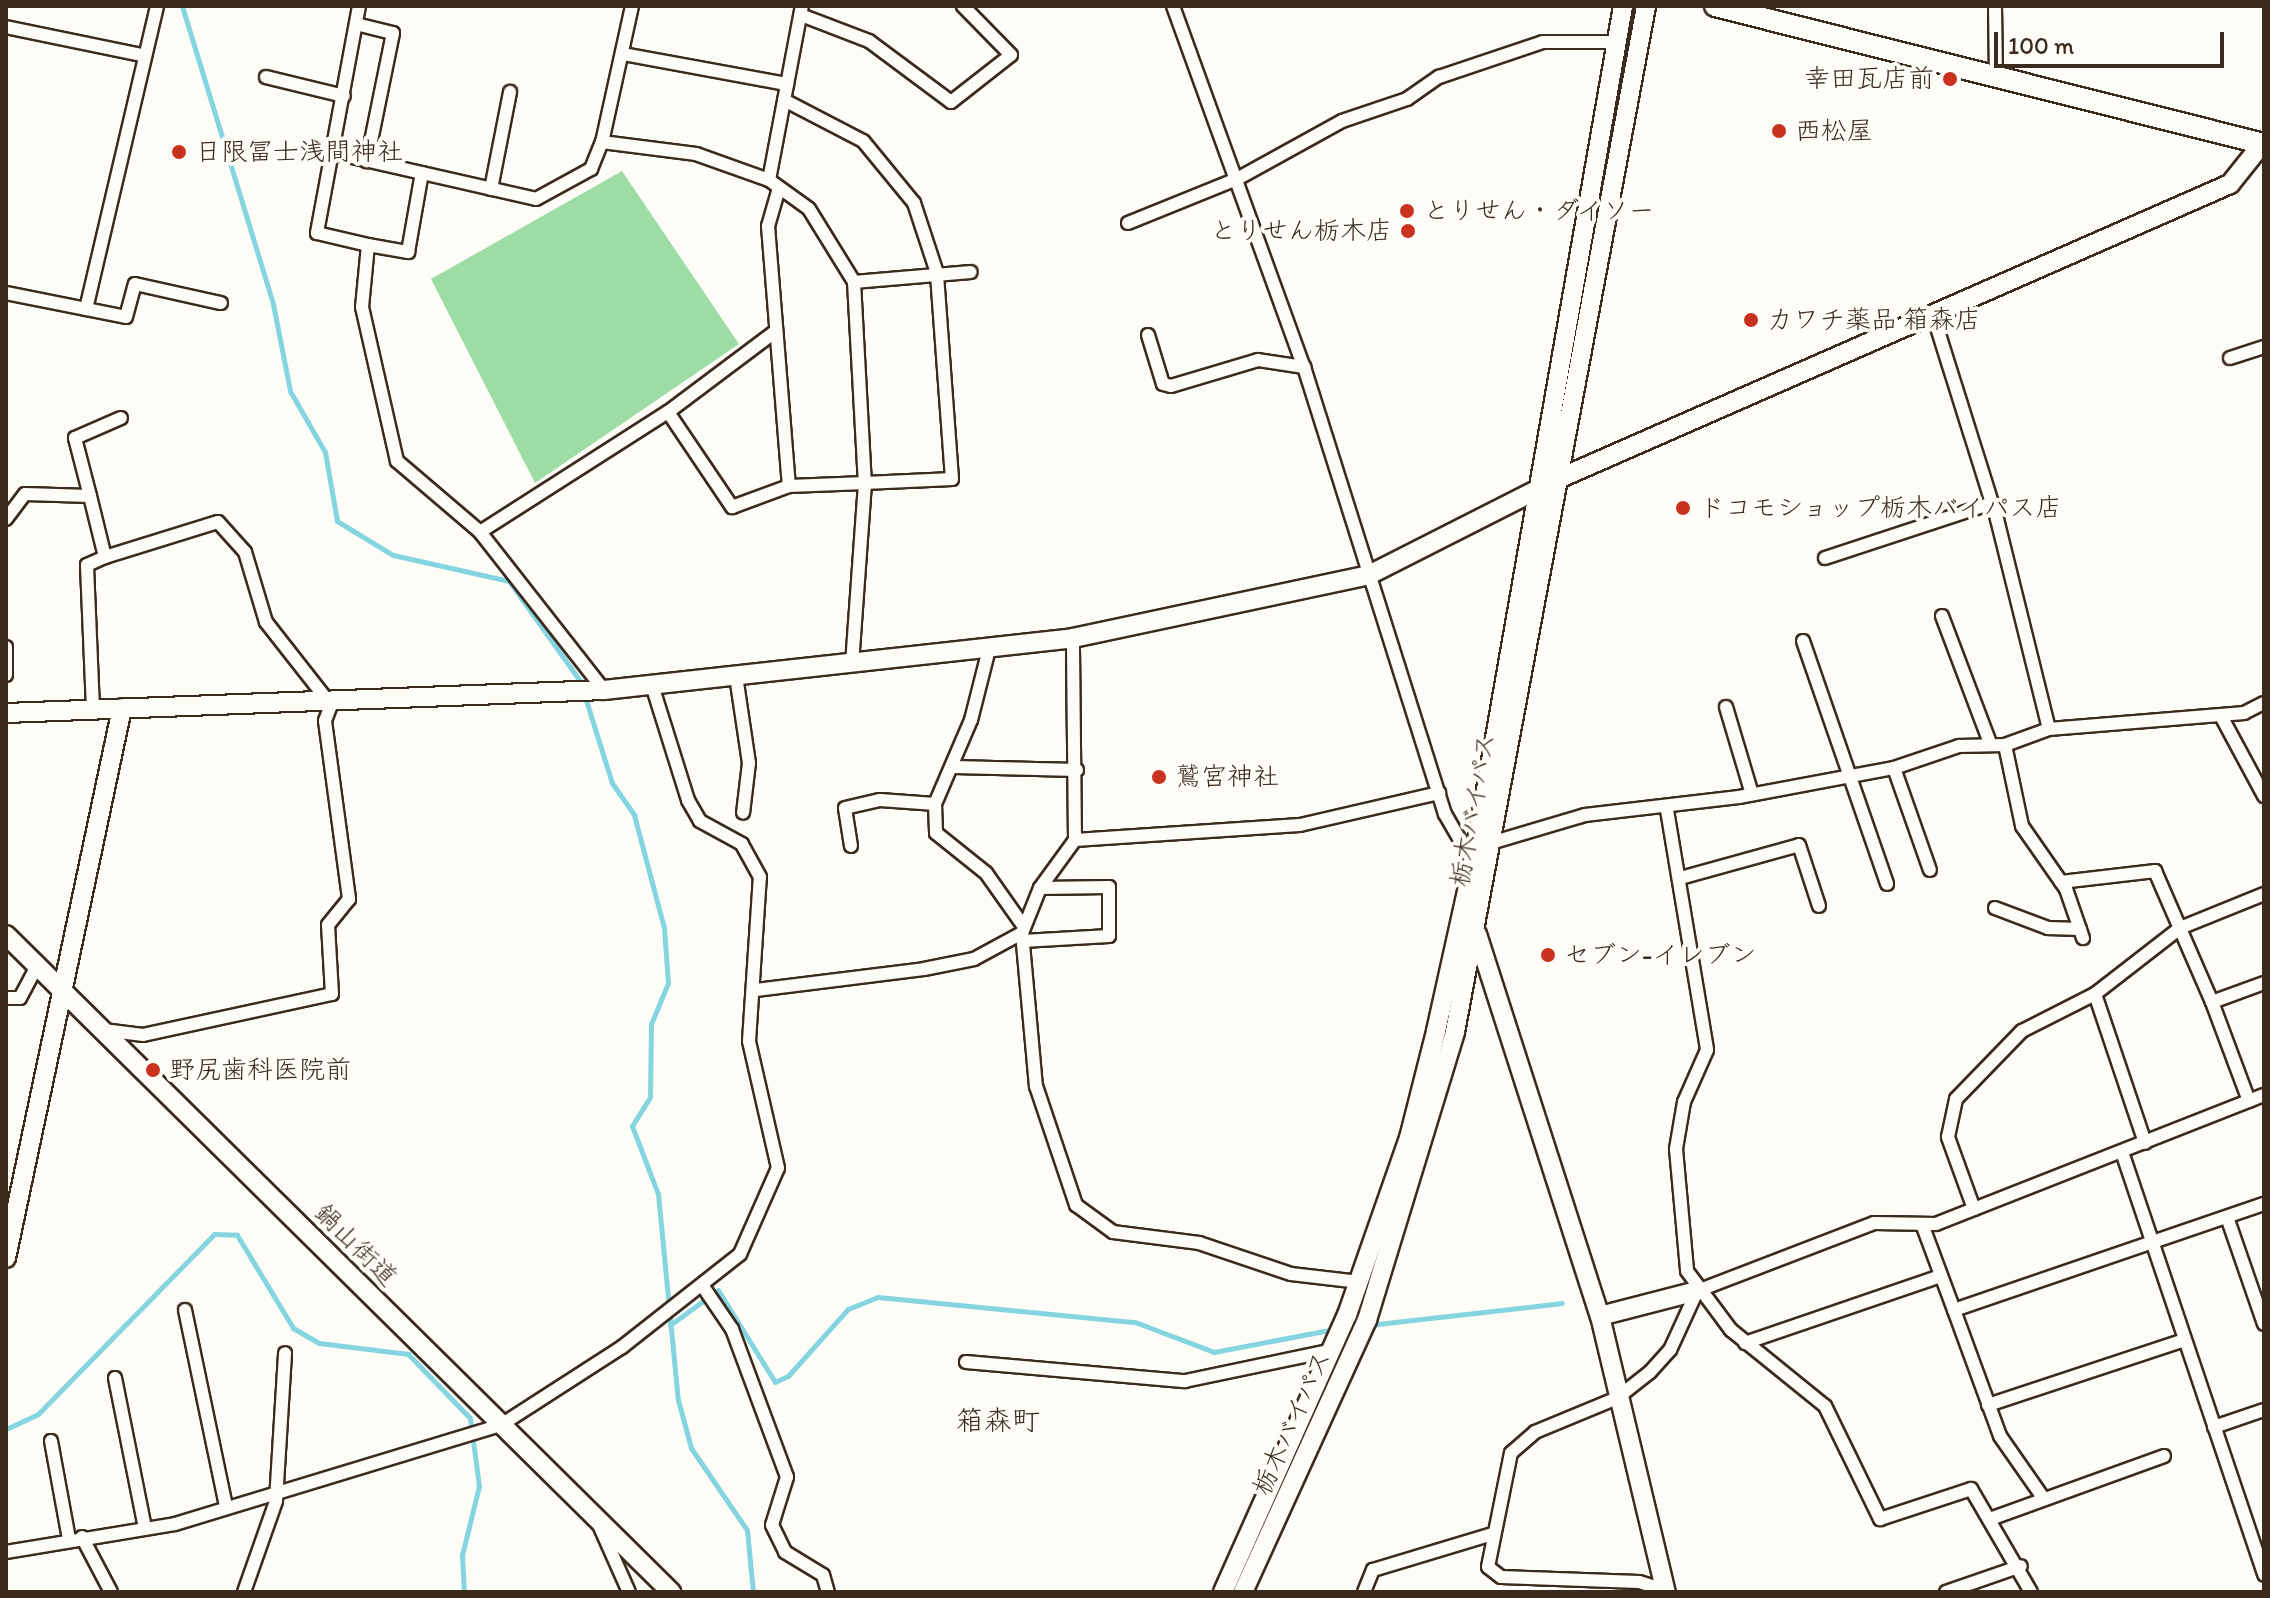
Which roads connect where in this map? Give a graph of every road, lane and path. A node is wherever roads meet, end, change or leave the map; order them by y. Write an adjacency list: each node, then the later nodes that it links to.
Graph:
1 (157, 6): 15 (street)
2 (359, 6): 11 (street)
3 (632, 6): 14 (street)
4 (963, 6): 10 (street)
5 (1173, 6): 27 (street)
6 (1623, 6): 13 (street, 栃木バイパス)
7 (1646, 6): 46 (street, 栃木バイパス)
8 (1715, 6): 17 (main road)
9 (1995, 6): 17 (street)
10 (802, 10): 18 (street)
11 (356, 24): 20 (street); 25 (street)
12 (6, 27): 15 (street)
13 (1617, 42): 27 (street); 49 (street, 栃木バイパス)
14 (623, 54): 18 (street); 22 (street)
15 (141, 55): 37 (street)
16 (266, 77): 20 (street)
17 (1996, 77): 23 (main road)
18 (787, 84): 21 (street)
19 (510, 92): 29 (street)
20 (344, 96): 24 (street)
21 (784, 100): 28 (street); 33 (street)
22 (602, 142): 28 (street); 29 (street)
23 (2263, 144): 38 (street)
24 (334, 153): 25 (street); 31 (street)
25 (367, 161): 26 (street)
26 (422, 173): 29 (street); 31 (street)
27 (1237, 179): 30 (street); 43 (street)
28 (774, 184): 34 (street); 39 (street)
29 (491, 189)
30 (1128, 223)
31 (368, 245): 53 (street)
32 (971, 272): 33 (street)
33 (937, 273): 34 (street); 47 (street)
34 (854, 282): 47 (street)
35 (6, 293): 37 (street)
36 (221, 303): 37 (street)
37 (86, 309)
38 (1934, 318): 46 (street); 51 (street)
39 (776, 331): 44 (street); 48 (street)
40 (1148, 335): 43 (street)
41 (2264, 347): 42 (street)
42 (2230, 358)
43 (1304, 367): 56 (street)
44 (668, 412): 48 (street); 53 (street)
45 (121, 418): 50 (street)
46 (1558, 479): 49 (street); 88 (street, 栃木バイパス)
47 (865, 483): 48 (street); 62 (street)
48 (789, 486)
49 (1538, 489): 56 (street); 90 (street, 栃木バイパス)
50 (90, 496): 52 (street); 54 (street)
51 (1992, 503): 55 (street); 74 (street)
52 (6, 519)
53 (480, 532): 66 (street)
54 (105, 557): 67 (street); 71 (street)
55 (1825, 558)
56 (1369, 575): 58 (street); 81 (street)
57 (1942, 616): 75 (street)
58 (1073, 638): 61 (street); 79 (street)
59 (1803, 641): 80 (street)
60 (6, 647): 63 (street)
61 (989, 649): 62 (street); 77 (street)
62 (852, 663): 64 (street)
63 (6, 675)
64 (736, 676): 65 (street); 86 (street)
65 (652, 685): 66 (street); 108 (street)
66 (604, 690): 67 (street)
67 (331, 705): 70 (street); 112 (street)
68 (2263, 706): 73 (street)
69 (1726, 707): 82 (street)
70 (122, 708): 71 (street); 107 (street)
71 (93, 709): 72 (street)
72 (6, 713)
73 (2221, 716): 74 (street); 83 (street)
74 (2049, 729): 76 (street)
75 (1990, 743): 76 (street); 78 (street)
76 (2005, 745): 94 (street)
77 (954, 767): 79 (street); 84 (street)
78 (1894, 768): 80 (street); 91 (street)
79 (1077, 770): 87 (street)
80 (1849, 774): 82 (street); 95 (street)
81 (1439, 793): 87 (street); 90 (street)
82 (1752, 794): 85 (street)
83 (2264, 796)
84 (935, 804): 89 (street); 102 (street)
85 (1667, 810): 88 (street); 92 (street)
86 (743, 813)
87 (1075, 840): 96 (street)
88 (1494, 842): 93 (street, 栃木バイパス)
89 (851, 846)
90 (1473, 864): 93 (street); 98 (street, 栃木バイパス)
91 (1930, 870)
92 (1684, 877): 99 (street); 126 (street)
93 (1487, 882): 104 (street, 栃木バイパス)
94 (2061, 882): 100 (street); 101 (street)
95 (1887, 884)
96 (1040, 888): 102 (street); 102 (street)
97 (2264, 894): 101 (street)
98 (1466, 901): 104 (street); 124 (street, 栃木バイパス)
99 (1819, 906)
100 (1995, 908)
101 (2180, 928): 109 (street); 111 (street)
102 (1023, 933): 108 (street); 124 (street)
103 (6, 935): 105 (street, 鍋山街道)
104 (1477, 935): 129 (street); 162 (street, 栃木バイパス)
105 (37, 966): 107 (street, 鍋山街道); 110 (street)
106 (2264, 983): 111 (street)
107 (62, 990): 112 (street, 鍋山街道); 122 (street)
108 (756, 990): 125 (street)
109 (2095, 994): 115 (street); 118 (street)
110 (6, 998)
111 (2212, 1002): 114 (street)
112 (102, 1030): 140 (street, 鍋山街道)
113 (2264, 1095): 114 (street)
114 (2249, 1101): 115 (street)
115 (2145, 1143): 116 (street)
116 (2122, 1152): 118 (street); 121 (street)
117 (2264, 1204): 119 (street)
118 (1974, 1209): 120 (street)
119 (2227, 1217): 121 (street); 130 (street)
120 (1922, 1224): 123 (street); 126 (street)
121 (2152, 1243): 128 (street); 131 (street)
122 (7, 1249)
123 (1941, 1276): 128 (street); 132 (street)
124 (1360, 1282): 133 (street, 栃木バイパス)
125 (704, 1288): 140 (street); 160 (street)
126 (1697, 1291): 129 (street); 132 (street); 137 (street)
127 (185, 1310): 146 (street)
128 (1954, 1310): 138 (street)
129 (1600, 1316): 137 (street)
130 (2264, 1324)
131 (2185, 1340): 138 (street); 141 (street)
132 (1745, 1343): 147 (street)
133 (1334, 1350): 135 (street); 161 (street, 栃木バイパス)
134 (285, 1353): 144 (street)
135 (966, 1362)
136 (115, 1378): 149 (street)
137 (1617, 1398): 150 (street); 155 (street)
138 (1988, 1405): 145 (street)
139 (2264, 1410): 141 (street)
140 (501, 1425): 144 (street); 148 (street, 鍋山街道)
141 (2214, 1427): 154 (street)
142 (51, 1441): 151 (street)
143 (2164, 1456): 145 (street)
144 (275, 1488): 146 (street); 157 (street)
145 (2044, 1499): 147 (street)
146 (226, 1506): 149 (street)
147 (1990, 1519): 153 (street)
148 (597, 1520): 158 (street); 159 (street, 鍋山街道)
149 (145, 1528): 151 (street)
150 (1492, 1534): 155 (street); 163 (street)
151 (76, 1538): 152 (street); 156 (street)
152 (6, 1552)
153 (2021, 1566): 164 (street); 165 (street)
154 (2264, 1575)
155 (1665, 1591)
156 (111, 1592)
157 (244, 1592)
158 (629, 1592)
159 (671, 1592)
160 (828, 1592)
161 (1223, 1592)
162 (1243, 1592)
163 (1364, 1592)
164 (1946, 1592)
165 (2031, 1592)

